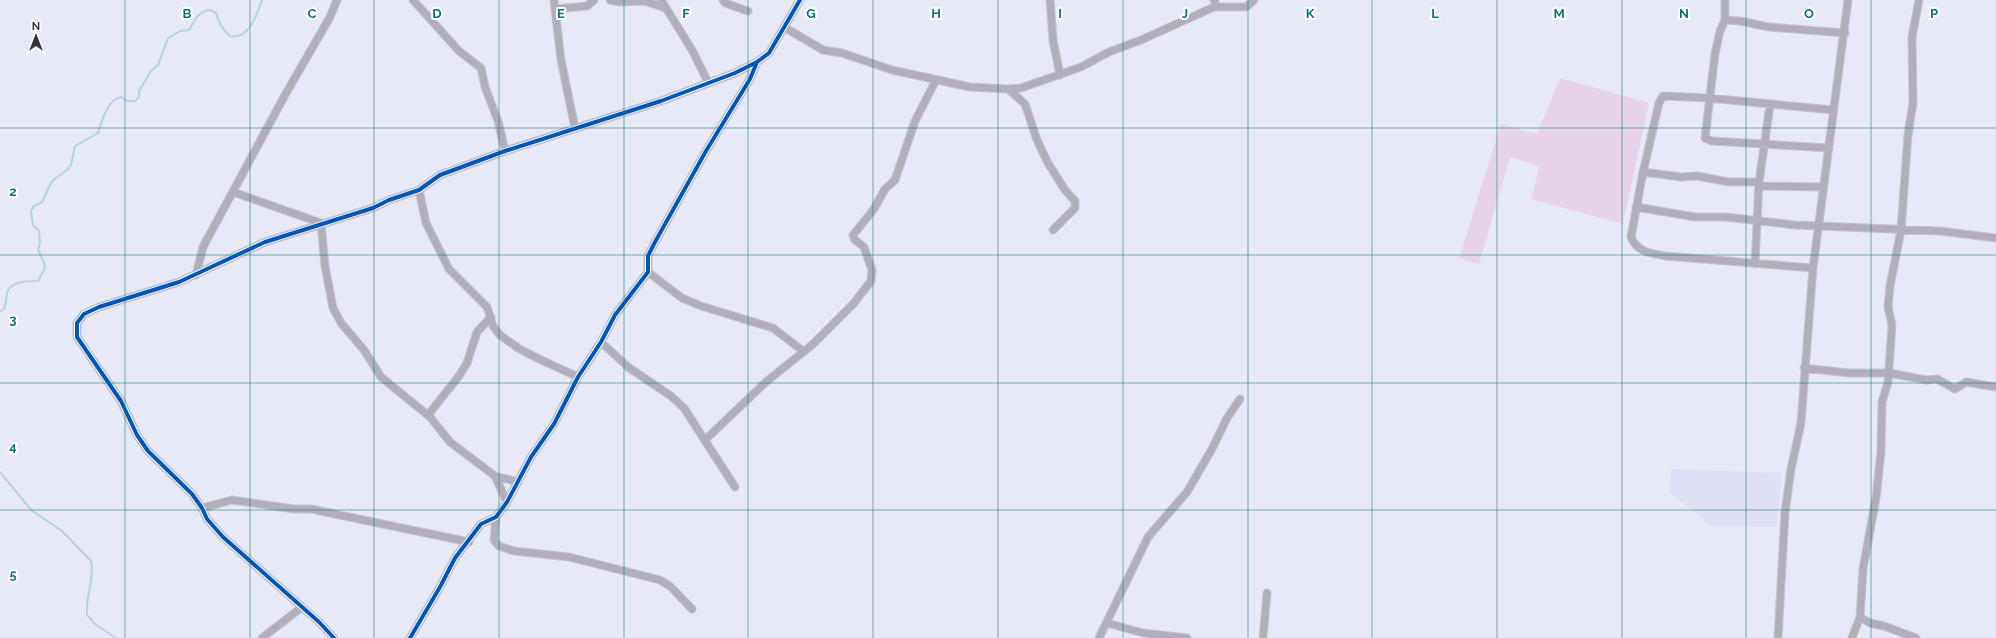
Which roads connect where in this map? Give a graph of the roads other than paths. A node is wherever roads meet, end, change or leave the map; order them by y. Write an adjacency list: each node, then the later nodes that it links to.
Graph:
1 (337, 0): 37 (street)
2 (413, 0): 32 (street)
3 (554, 0): 16 (street)
4 (594, 0): 16 (street)
5 (610, 0): 15 (street)
6 (662, 0): 15 (street)
7 (723, 0): 17 (street)
8 (800, 0): 19 (street)
9 (1050, 0): 22 (street)
10 (1254, 0): 14 (street)
11 (1725, 0): 18 (street)
12 (1848, 0): 20 (street)
13 (1919, 0): 43 (street)
14 (1215, 2): 22 (street)
15 (665, 8): 24 (street)
16 (555, 9): 29 (street)
17 (748, 11)
18 (1725, 20): 20 (street); 26 (street)
19 (784, 27): 21 (street); 23 (street)
20 (1845, 33): 28 (street)
21 (757, 62): 24 (street); 47 (street)
22 (1060, 75): 25 (street)
23 (936, 80): 25 (street); 51 (street)
24 (708, 82): 29 (street)
25 (1008, 89): 42 (street)
26 (1709, 98): 27 (street); 30 (street); 33 (street)
27 (1770, 106): 28 (street); 30 (street)
28 (1833, 110): 31 (street)
29 (575, 128): 32 (street)
30 (1764, 144): 31 (street); 34 (street)
31 (1829, 148): 35 (street)
32 (505, 151): 36 (street)
33 (1643, 172): 34 (street); 38 (street)
34 (1759, 184): 35 (street); 39 (street)
35 (1824, 187): 41 (street)
36 (419, 190): 40 (street); 49 (street)
37 (233, 192): 40 (street); 48 (street)
38 (1636, 208): 39 (street); 45 (street)
39 (1757, 221): 41 (street); 45 (street)
40 (321, 223): 48 (street); 57 (street)
41 (1818, 225): 43 (street); 46 (street)
42 (1053, 230)
43 (1901, 230): 44 (street); 53 (street)
44 (1996, 238)
45 (1755, 264): 46 (street)
46 (1813, 268): 52 (street)
47 (648, 272): 50 (street); 51 (street)
48 (196, 275): 63 (street)
49 (491, 317): 54 (street); 57 (street)
50 (601, 342): 54 (street); 58 (street)
51 (804, 351): 58 (street)
52 (1804, 368): 53 (street); 78 (street)
53 (1889, 374): 55 (street); 69 (street)
54 (578, 377): 60 (street)
55 (1996, 387)
56 (1240, 399): 70 (street)
57 (428, 415): 59 (street)
58 (705, 440): 61 (street)
59 (495, 476): 60 (street); 62 (street)
60 (518, 482): 62 (street)
61 (735, 487)
62 (507, 502): 64 (street)
63 (202, 508): 65 (street); 67 (street)
64 (496, 518): 65 (street); 68 (street)
65 (469, 542): 74 (street)
66 (1268, 593): 77 (street)
67 (302, 607): 72 (street); 73 (street)
68 (692, 609)
69 (1860, 617): 79 (street); 80 (street)
70 (1107, 624): 71 (street); 75 (street)
71 (1143, 635): 76 (street)
72 (262, 638)
73 (334, 638)
74 (410, 638)
75 (1100, 638)
76 (1187, 638)
77 (1263, 638)
78 (1778, 638)
79 (1852, 638)
80 (1916, 638)

